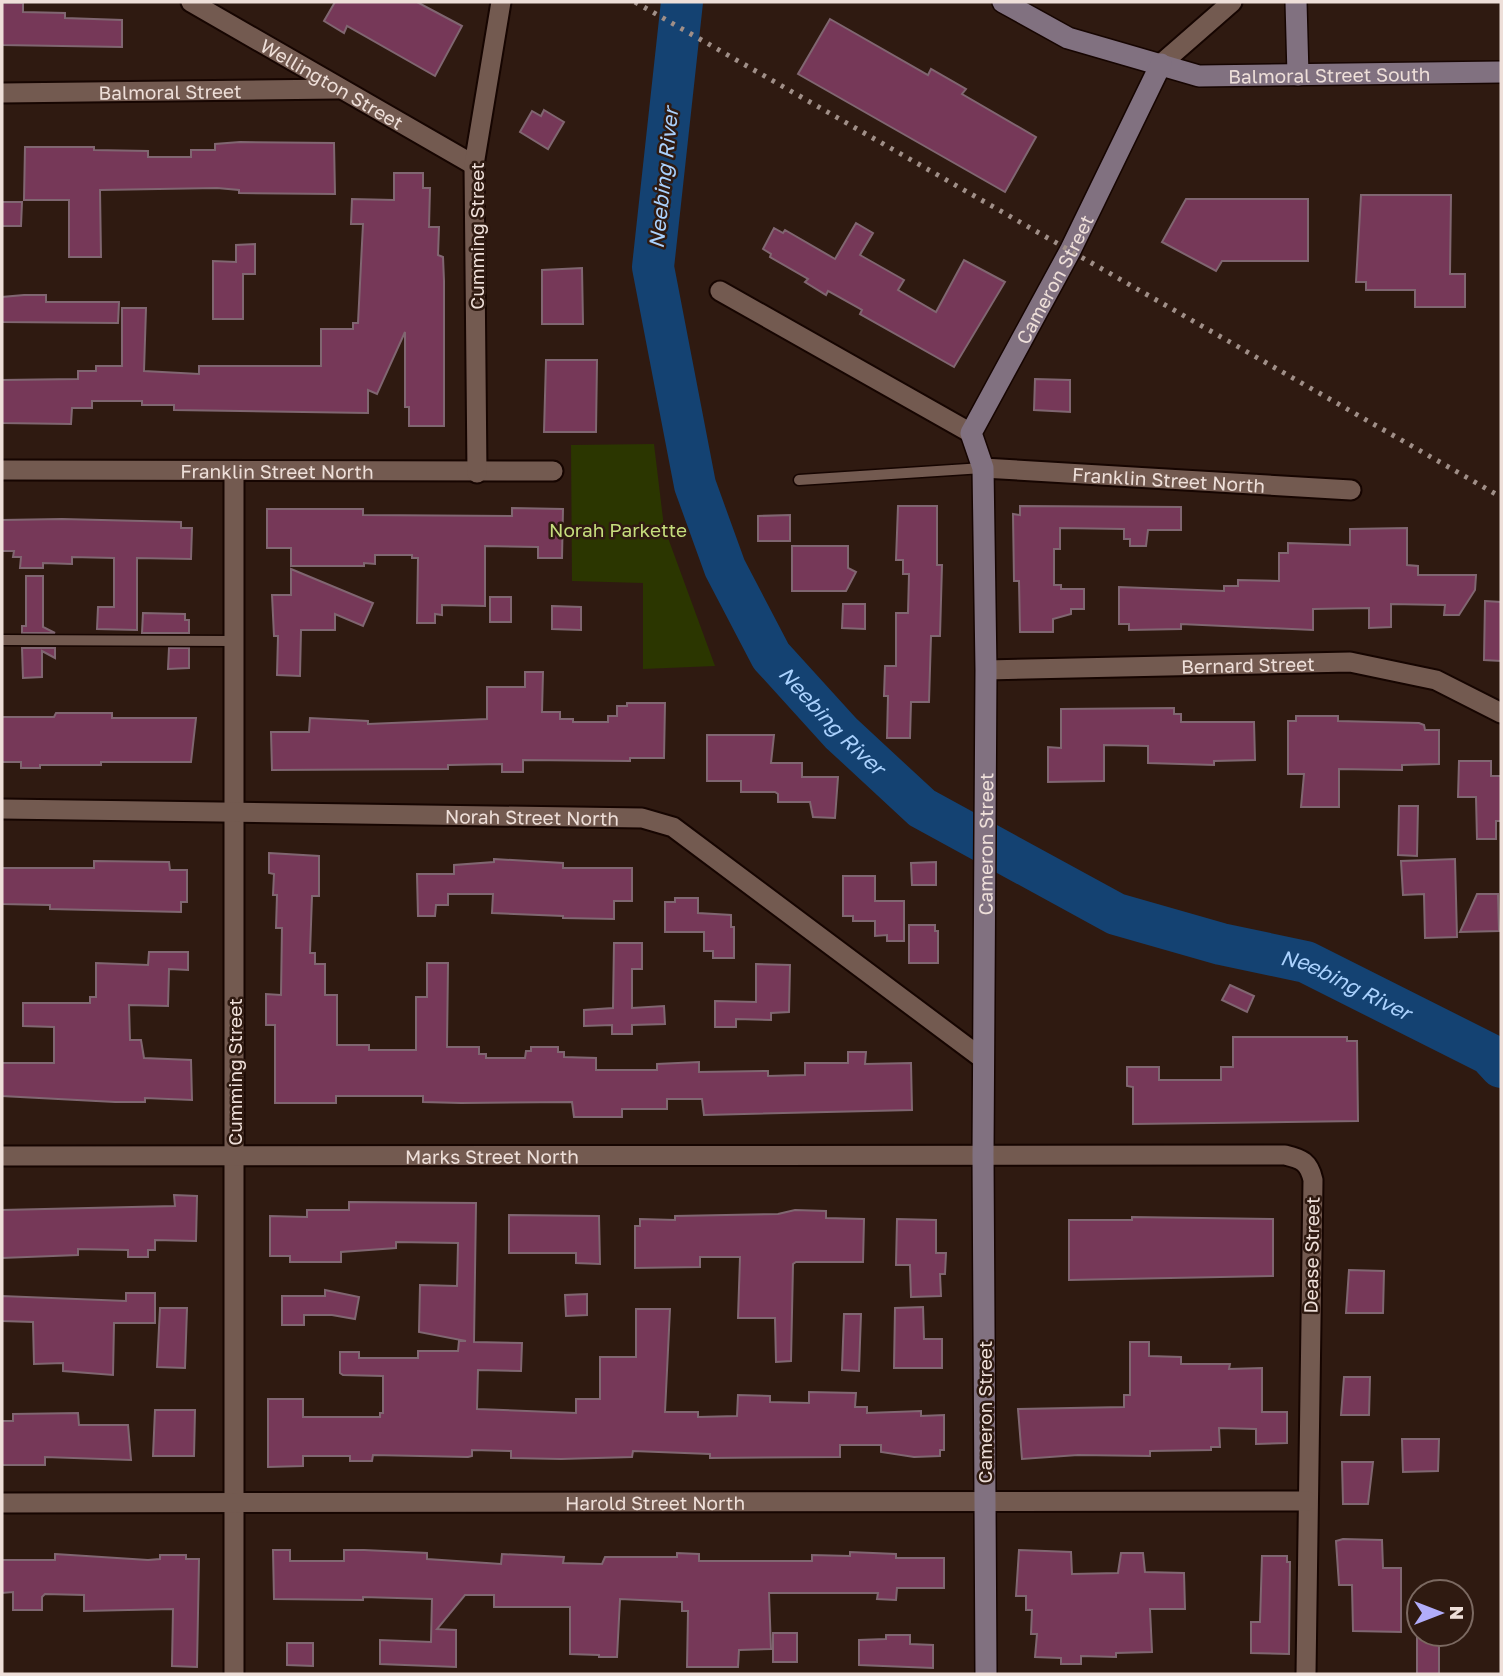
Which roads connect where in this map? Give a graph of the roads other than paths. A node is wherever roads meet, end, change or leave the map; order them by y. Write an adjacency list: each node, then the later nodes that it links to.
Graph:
1 (191, 2): 9 (street, Wellington Street)
2 (501, 2): 11 (street, Cumming Street)
3 (1003, 2): 6 (street, Balmoral Street South)
4 (1232, 2): 6 (street)
5 (1296, 2): 8 (street)
6 (1161, 64): 8 (street, Balmoral Street South); 13 (street, Cameron Street)
7 (1501, 72): 8 (street, Balmoral Street South)
8 (1298, 75)
9 (338, 89): 10 (street, Balmoral Street); 11 (street, Wellington Street)
10 (2, 93)
11 (474, 164): 18 (street, Cumming Street)
12 (720, 291): 13 (street)
13 (971, 433): 14 (street, Cameron Street)
14 (983, 468): 19 (lane); 20 (street, Franklin Street North); 23 (street, Cameron Street)
15 (2, 470): 16 (street, Franklin Street North)
16 (234, 471): 18 (street, Franklin Street North); 22 (street, Cumming Street)
17 (553, 471): 18 (street, Franklin Street North)
18 (477, 473)
19 (799, 480)
20 (1352, 490)
21 (2, 640): 22 (lane)
22 (234, 641): 26 (street, Cumming Street)
23 (986, 670): 24 (street, Bernard Street); 27 (street, Cameron Street)
24 (1501, 713)
25 (2, 809): 26 (street, Norah Street North)
26 (234, 812): 27 (street, Norah Street North); 30 (street, Cumming Street)
27 (983, 1059): 28 (street, Cameron Street)
28 (983, 1155): 30 (street, Marks Street North); 31 (street, Dease Street); 32 (street, Cameron Street)
29 (2, 1156): 30 (street, Marks Street North)
30 (234, 1156): 34 (street, Cumming Street)
31 (1307, 1501): 32 (street, Harold Street North); 37 (street, Dease Street)
32 (985, 1502): 34 (street, Harold Street North); 36 (street, Cameron Street)
33 (2, 1503): 34 (street, Harold Street North)
34 (234, 1504): 35 (street, Cumming Street)
35 (234, 1674)
36 (986, 1674)
37 (1306, 1674)

